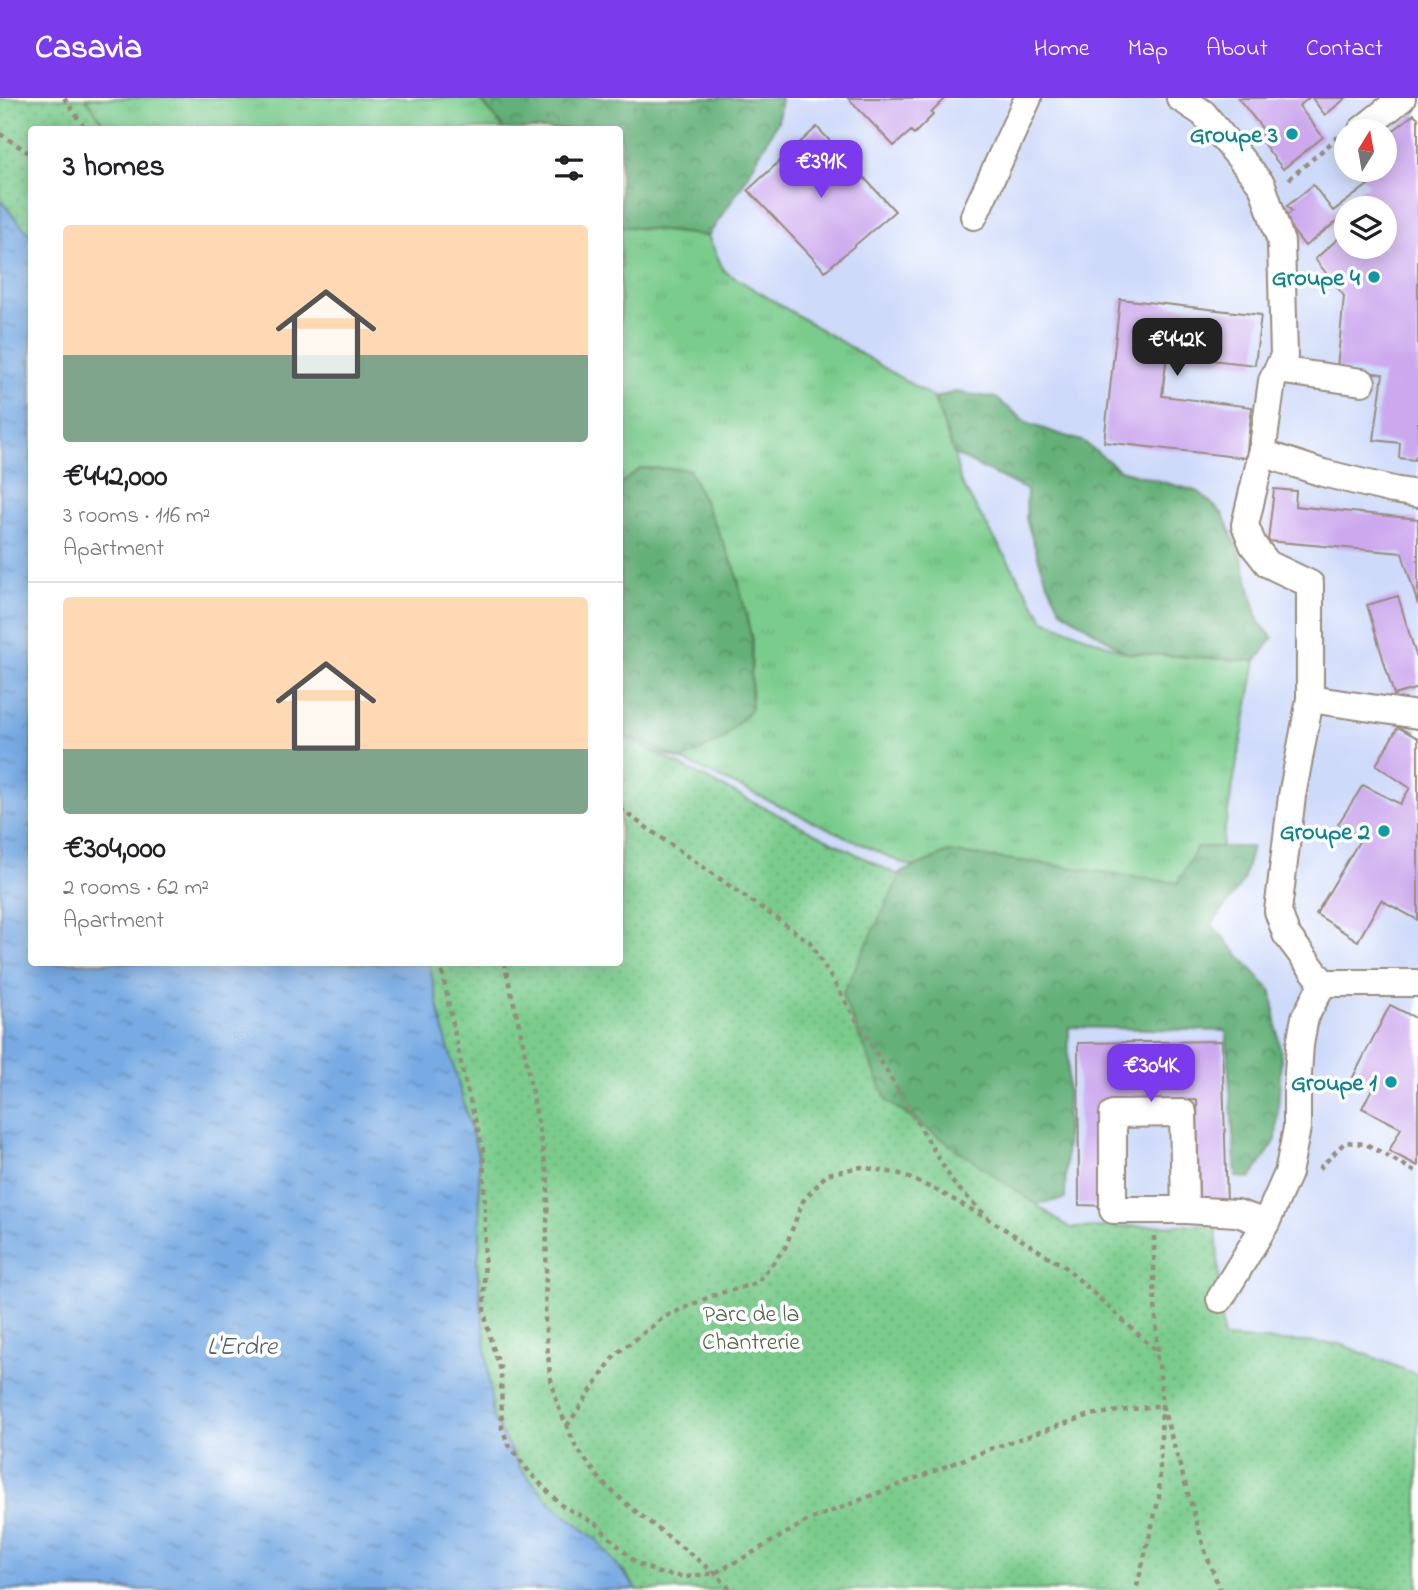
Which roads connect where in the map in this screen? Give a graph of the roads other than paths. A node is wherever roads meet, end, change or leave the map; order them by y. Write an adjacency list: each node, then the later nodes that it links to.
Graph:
1 (1028, 98): 5 (lane)
2 (1180, 98): 6 (lane)
3 (1402, 98): 4 (lane)
4 (1376, 119)
5 (974, 216)
6 (1278, 370): 7 (lane); 8 (lane)
7 (1362, 382)
8 (1262, 453): 9 (lane); 10 (lane)
9 (1418, 494)
10 (1310, 699): 11 (lane); 12 (lane)
11 (1418, 715)
12 (1323, 983): 13 (lane); 15 (lane)
13 (1416, 983)
14 (1185, 1210): 14 (lane); 15 (lane)
15 (1266, 1223): 16 (lane)
16 (1220, 1299)

